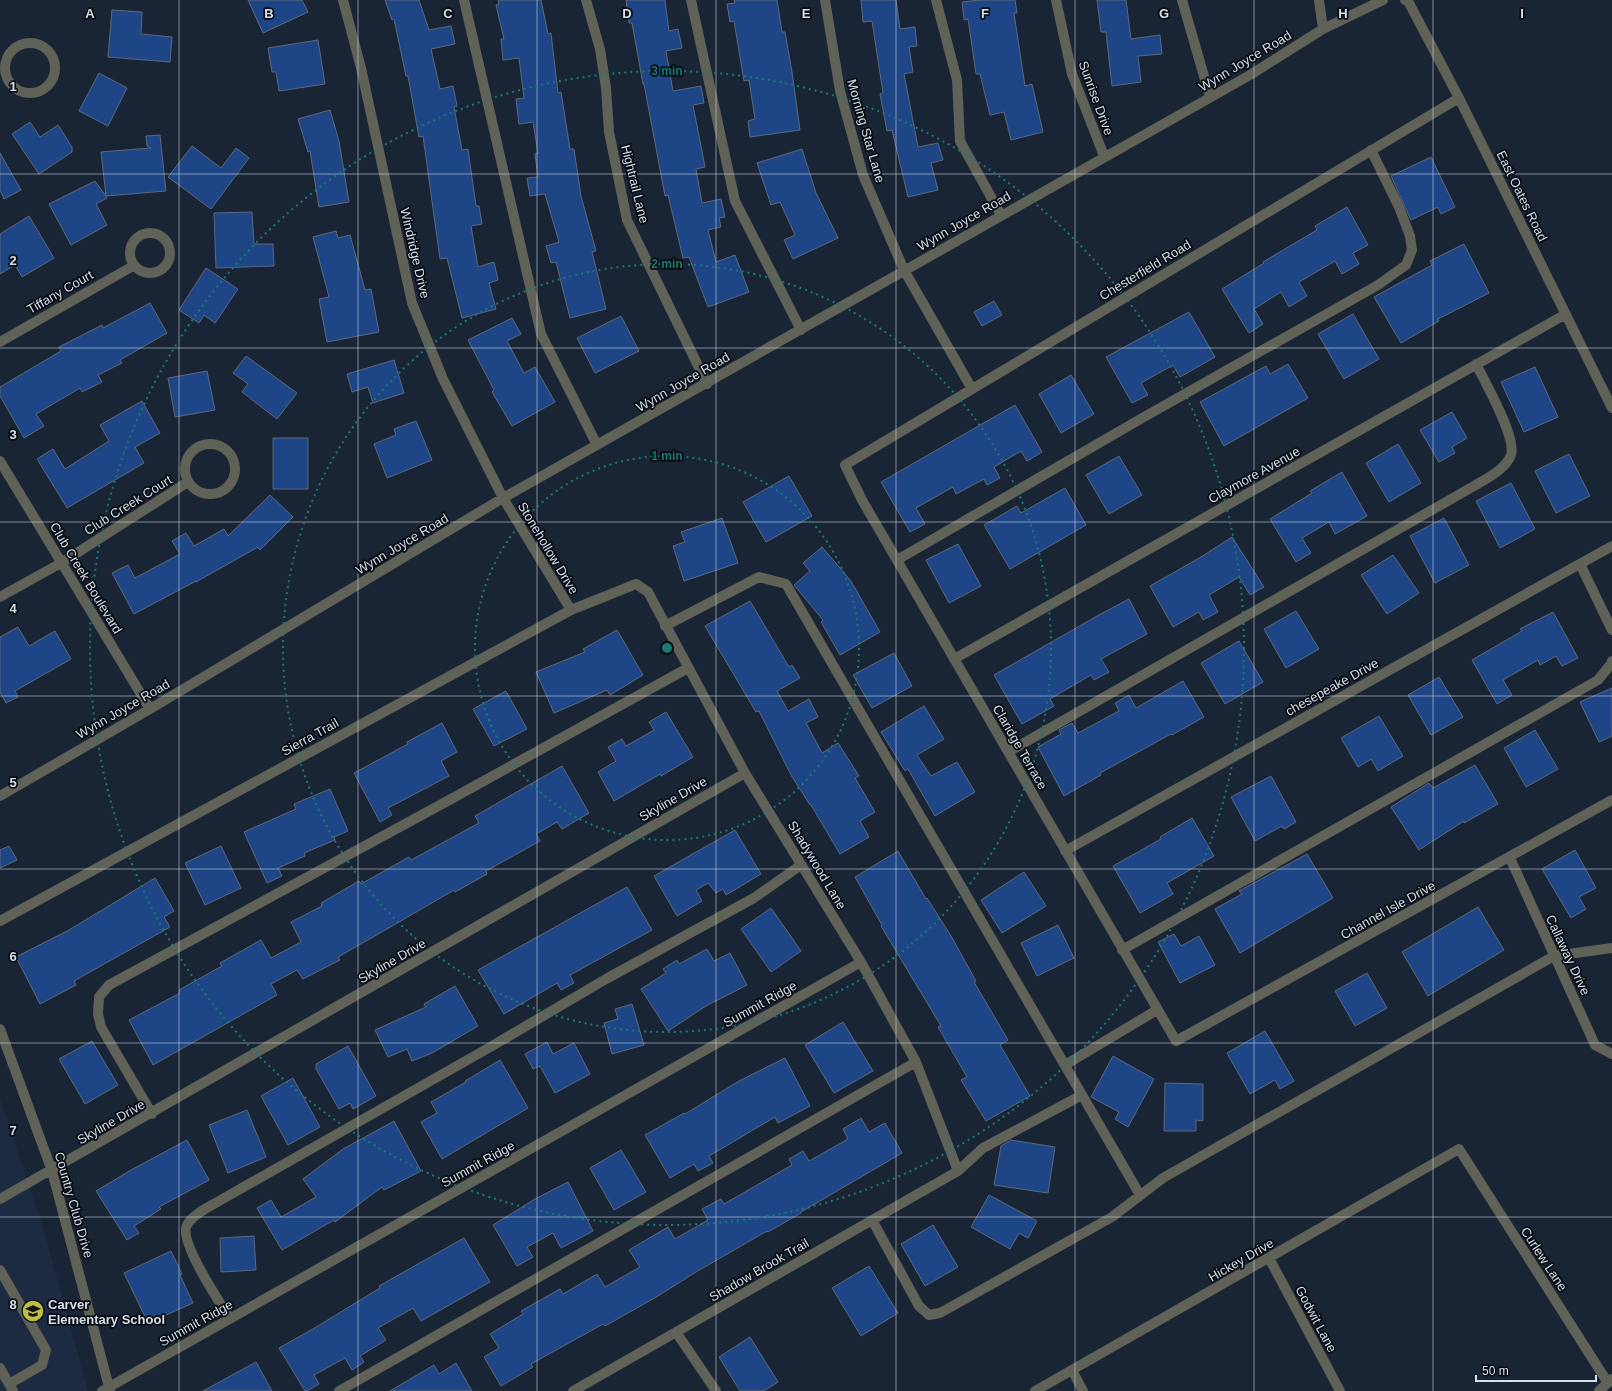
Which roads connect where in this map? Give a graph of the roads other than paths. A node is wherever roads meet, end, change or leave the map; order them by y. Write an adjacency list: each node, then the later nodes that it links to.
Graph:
1 (343, 0): 32 (street, Windridge Drive)
2 (464, 0): 28 (street)
3 (586, 0): 25 (street, Hightrail Lane)
4 (691, 0): 22 (street)
5 (825, 0): 20 (street, Morning Star Lane)
6 (936, 0): 18 (street)
7 (1056, 0): 17 (street, Sunrise Drive)
8 (1182, 0): 14 (street)
9 (1319, 0): 12 (street)
10 (1383, 0): 12 (street, Wynn Joyce Road)
11 (1405, 0): 15 (street, East Oates Road)
12 (1323, 29): 14 (street, Wynn Joyce Road)
13 (4, 84): 13 (street)
14 (1210, 97): 17 (street, Wynn Joyce Road)
15 (1459, 98): 16 (street, Chesterfield Road); 21 (street, East Oates Road)
16 (1371, 150): 26 (street, Chesterfield Road); 34 (street)
17 (1104, 156): 18 (street, Wynn Joyce Road)
18 (1001, 215): 20 (street, Wynn Joyce Road)
19 (133, 266): 19 (street); 23 (street, Tiffany Court)
20 (904, 270): 22 (street, Wynn Joyce Road); 26 (street, Morning Star Lane)
21 (1566, 314): 24 (street, Claymore Avenue); 27 (street, East Oates Road)
22 (801, 330): 25 (street, Wynn Joyce Road)
23 (0, 342)
24 (1476, 364): 42 (street, Claymore Avenue); 46 (street)
25 (707, 384): 28 (street, Wynn Joyce Road)
26 (972, 389): 30 (street, Chesterfield Road)
27 (1612, 408)
28 (597, 445): 32 (street, Wynn Joyce Road)
29 (0, 460): 35 (street, Club Creek Boulevard)
30 (845, 465): 34 (street, Claridge Terrace)
31 (188, 482): 31 (street, Club Creek Court); 35 (street, Club Creek Court)
32 (503, 498): 39 (street, Stonehollow Drive); 45 (street, Wynn Joyce Road)
33 (1612, 546): 36 (street, chesepeake Drive)
34 (897, 560): 42 (street, Claridge Terrace)
35 (61, 563): 38 (street, Club Creek Court); 45 (street, Club Creek Boulevard)
36 (1580, 564): 41 (street); 50 (street, chesepeake Drive)
37 (636, 584): 39 (street, Sierra Trail); 40 (street, Shadywood Lane)
38 (0, 597)
39 (571, 610): 53 (street, Sierra Trail)
40 (666, 626): 44 (street, Shadywood Lane); 63 (street)
41 (1612, 630)
42 (954, 659): 46 (street, Claridge Terrace)
43 (1612, 661): 55 (street)
44 (688, 668): 47 (street, Shadywood Lane); 65 (street)
45 (150, 709): 48 (street, Wynn Joyce Road)
46 (1008, 752): 50 (street, Claridge Terrace)
47 (745, 773): 52 (street, Shadywood Lane); 65 (street, Skyline Drive)
48 (0, 796)
49 (1612, 800): 51 (street, Channel Isle Drive)
50 (1065, 851): 55 (street, Claridge Terrace)
51 (1510, 858): 56 (street, Callaway Drive); 60 (street, Channel Isle Drive)
52 (801, 865): 57 (street, Shadywood Lane); 74 (street)
53 (0, 921)
54 (1612, 948): 56 (street)
55 (1122, 950): 58 (street, Claridge Terrace)
56 (1554, 956): 61 (street, Callaway Drive); 69 (street)
57 (861, 962): 62 (street, Shadywood Lane); 74 (street, Summit Ridge)
58 (1157, 1010): 60 (street, Claridge Terrace); 63 (street)
59 (0, 1029): 67 (street, Country Club Drive)
60 (1176, 1041)
61 (1612, 1054)
62 (916, 1062): 68 (street, Shadywood Lane); 81 (street)
63 (1064, 1065): 64 (street)
64 (1082, 1095): 68 (street, Shadow Brook Trail); 69 (street)
65 (152, 1114): 67 (street, Skyline Drive)
66 (1459, 1149): 72 (street, Hickey Drive); 78 (street, Curlew Lane)
67 (52, 1171): 70 (street, Skyline Drive); 80 (street, Country Club Drive)
68 (958, 1171): 71 (street, Shadow Brook Trail)
69 (1140, 1195): 71 (street)
70 (0, 1199)
71 (872, 1220): 75 (street, Shadow Brook Trail)
72 (1270, 1258): 77 (street, Hickey Drive); 86 (street, Godwit Lane)
73 (0, 1270): 79 (street)
74 (230, 1319): 80 (street, Summit Ridge)
75 (676, 1332): 82 (street, Shadow Brook Trail); 83 (street)
76 (0, 1368): 79 (street)
77 (1072, 1370): 84 (street, Hickey Drive); 85 (street)
78 (1610, 1381): 87 (street)
79 (11, 1388)
80 (107, 1390)
81 (338, 1391)
82 (573, 1391)
83 (716, 1391)
84 (1035, 1391)
85 (1083, 1391)
86 (1340, 1391)
87 (1599, 1391)

